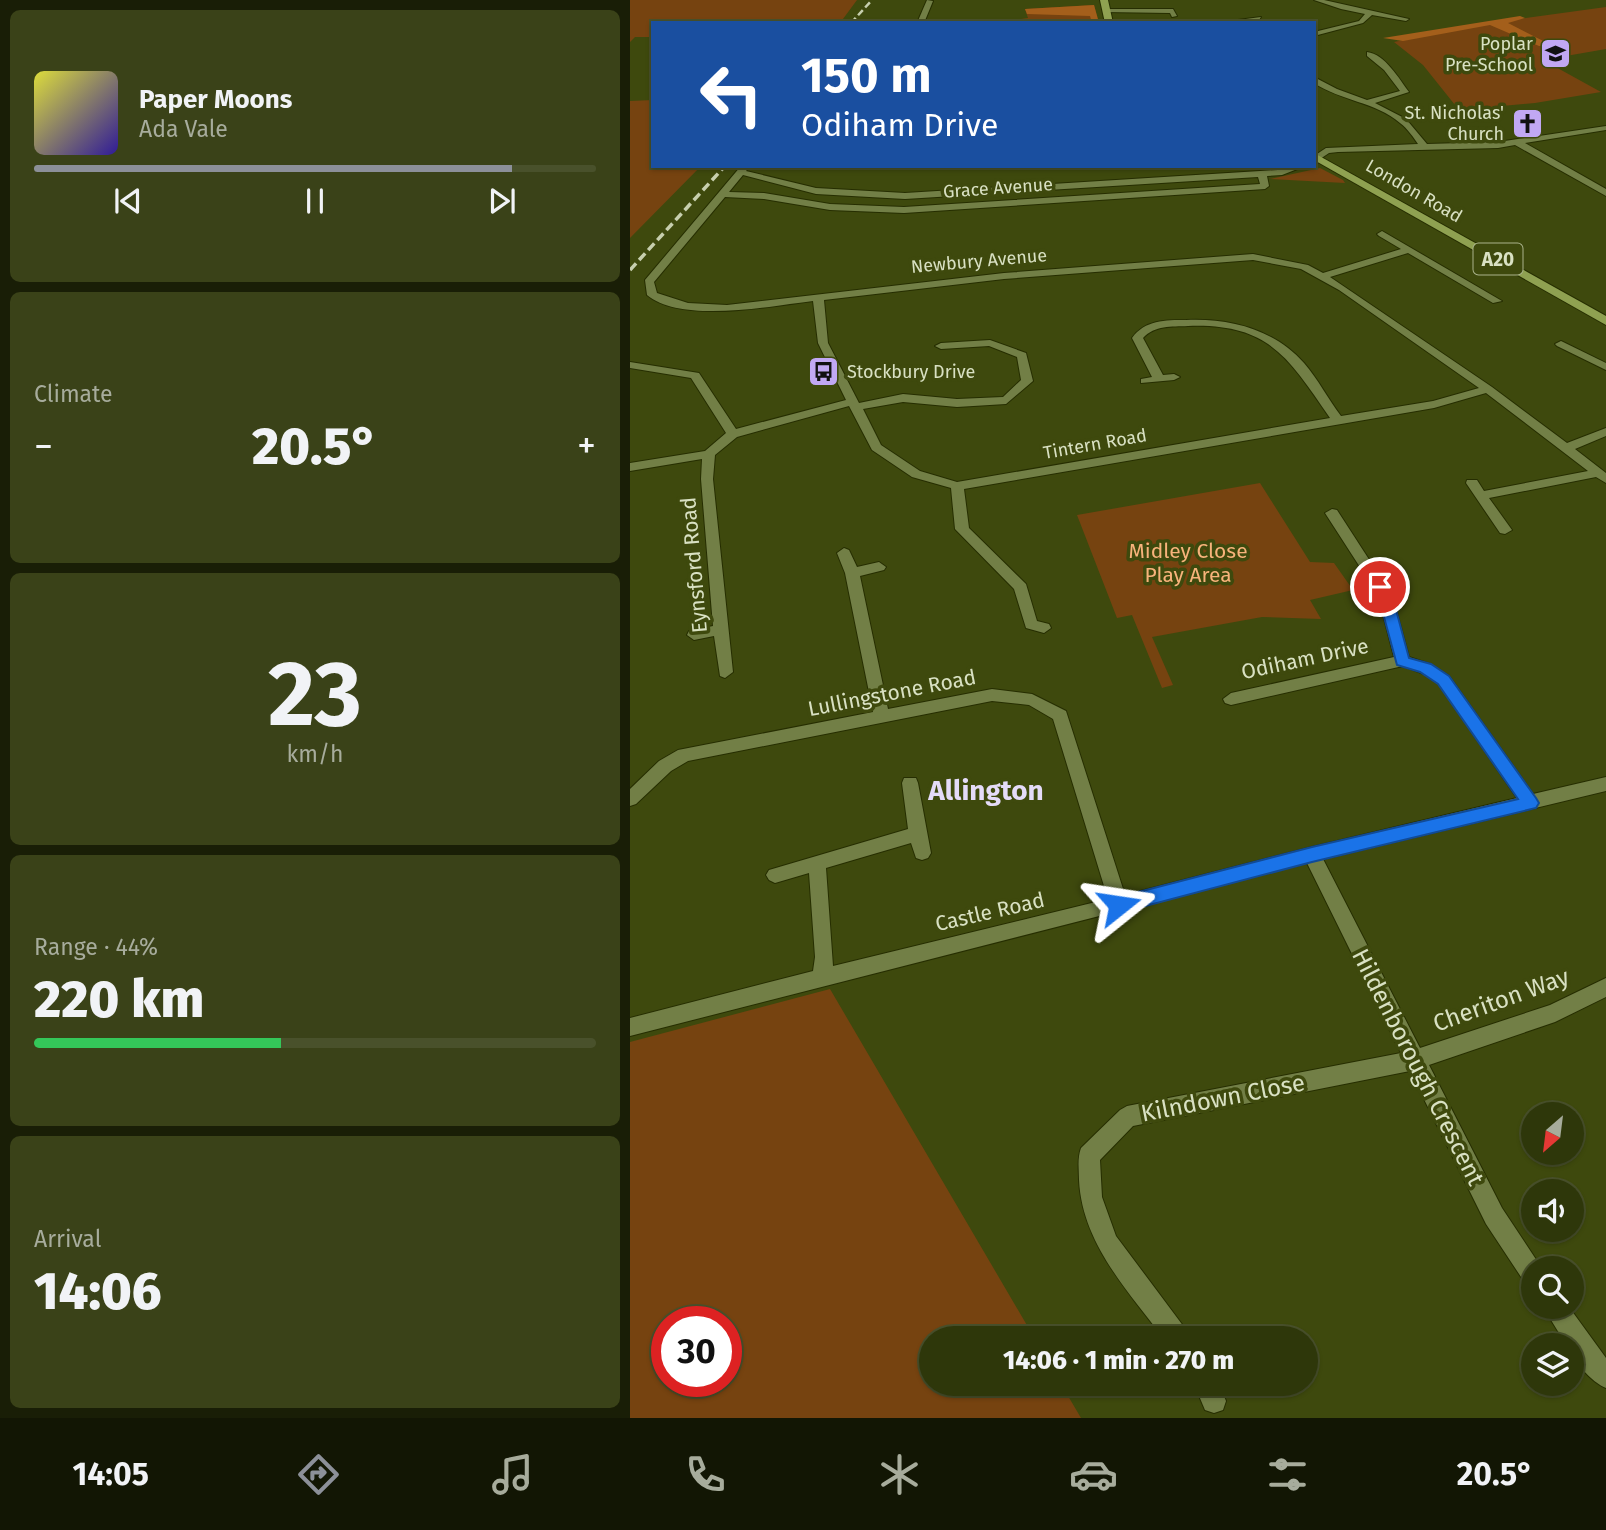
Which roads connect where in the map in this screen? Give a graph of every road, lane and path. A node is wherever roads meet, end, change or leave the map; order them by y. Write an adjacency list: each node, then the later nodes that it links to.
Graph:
1 (931, 0): 12 (street)
2 (1104, 0): 6 (main road)
3 (1317, 0): 5 (street)
4 (1361, 0): 5 (street)
5 (1343, 8): 7 (street)
6 (1106, 11): 8 (street); 13 (main road)
7 (1370, 13): 9 (street); 14 (street)
8 (1174, 16)
9 (1406, 19)
10 (1241, 20): 11 (street)
11 (1256, 20)
12 (921, 21)
13 (1108, 21)
14 (1316, 33)
15 (1370, 54): 17 (street)
16 (1316, 80): 17 (street)
17 (1367, 103): 20 (street)
18 (1606, 128): 19 (street)
19 (1518, 143): 20 (street); 26 (street)
20 (1424, 146): 21 (street)
21 (1316, 157)
22 (1316, 159): 33 (main road, London Road / A20)
23 (1295, 168): 25 (street, Grace Avenue)
24 (743, 169): 25 (street, Grace Avenue); 27 (street)
25 (1262, 174): 27 (street, Grace Avenue)
26 (1606, 193)
27 (722, 194): 31 (street, Newbury Avenue)
28 (1382, 234): 29 (street)
29 (1409, 250): 30 (street); 32 (street)
30 (1323, 276): 31 (street, Newbury Avenue); 41 (street, Newbury Avenue)
31 (818, 297): 42 (street, Tintern Road)
32 (1497, 301)
33 (1606, 321)
34 (1573, 339): 36 (street)
35 (941, 346): 42 (street)
36 (1606, 367)
37 (635, 368): 45 (street)
38 (1174, 376): 39 (street)
39 (1159, 378): 40 (street); 43 (street)
40 (1144, 381)
41 (1488, 389): 43 (street, Tintern Road); 46 (street, Newbury Avenue)
42 (854, 404): 45 (street); 51 (street, Tintern Road)
43 (1337, 420): 51 (street, Tintern Road)
44 (1606, 432): 46 (street)
45 (733, 434): 47 (street)
46 (1566, 448): 49 (street, Newbury Avenue)
47 (709, 454): 48 (street); 59 (street, Eynsford Road)
48 (630, 467)
49 (1602, 476): 52 (street)
50 (1472, 483): 52 (street)
51 (957, 486): 58 (street)
52 (1481, 495): 54 (street)
53 (1332, 513): 61 (street)
54 (1505, 530)
55 (844, 553): 57 (street)
56 (879, 566): 57 (street)
57 (852, 573): 64 (street)
58 (1044, 628)
59 (721, 630): 60 (street); 62 (street, Eynsford Road)
60 (694, 635)
61 (1403, 661): 63 (street, Odiham Drive); 68 (street)
62 (724, 672)
63 (1231, 699)
64 (882, 716): 67 (street, Lullingstone Road); 74 (street, Lullingstone Road)
65 (910, 783): 69 (street)
66 (1606, 784): 68 (street, Castle Road)
67 (630, 799)
68 (1530, 803): 71 (street, Castle Road)
69 (917, 834): 70 (street); 72 (street)
70 (922, 853)
71 (1312, 854): 74 (street, Castle Road); 78 (street, Hildenborough Crescent)
72 (817, 865): 73 (street); 75 (street)
73 (775, 874)
74 (1119, 905): 75 (street, Castle Road)
75 (822, 977): 77 (street, Castle Road)
76 (1606, 987): 78 (street, Cheriton Way)
77 (630, 1027)
78 (1414, 1059): 79 (street, Hildenborough Crescent); 81 (street, Kilndown Close)
79 (1521, 1257)
80 (1563, 1319): 82 (street)
81 (1169, 1326)
82 (1606, 1376)

